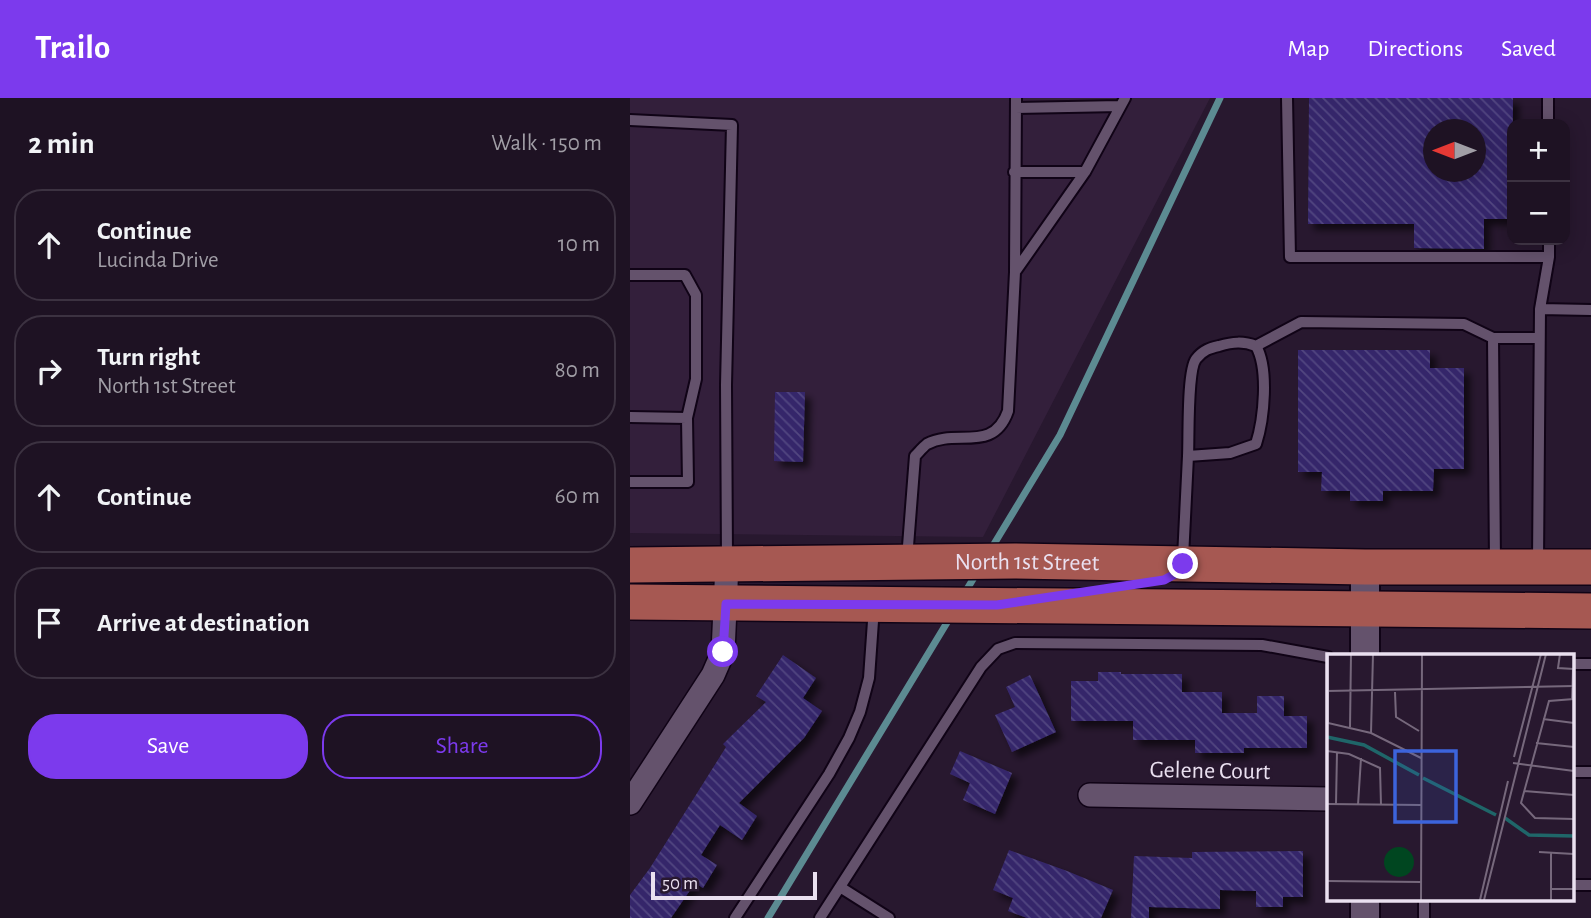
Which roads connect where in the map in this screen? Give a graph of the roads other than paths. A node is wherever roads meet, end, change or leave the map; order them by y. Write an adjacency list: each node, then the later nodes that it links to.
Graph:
1 (1287, 98): 10 (lane)
2 (1548, 98): 5 (lane)
3 (1122, 102): 4 (lane); 8 (lane)
4 (1016, 103): 7 (lane)
5 (1548, 119)
6 (630, 120): 23 (lane)
7 (1014, 172): 8 (lane); 11 (lane)
8 (1085, 172): 11 (lane)
9 (1549, 245): 10 (lane)
10 (1549, 257): 13 (lane)
11 (1014, 272): 22 (lane)
12 (630, 275): 19 (lane)
13 (1540, 309): 14 (lane); 16 (lane)
14 (1591, 310)
15 (1493, 338): 16 (lane); 17 (lane); 27 (lane)
16 (1539, 338): 28 (lane)
17 (1256, 346): 20 (lane); 20 (lane)
18 (630, 417): 19 (lane)
19 (687, 418): 21 (lane)
20 (1188, 456): 24 (lane)
21 (630, 482)
22 (918, 562): 23 (main road, North 1st Street); 24 (main road, North 1st Street)
23 (727, 564): 25 (main road, North 1st Street); 31 (street)
24 (1183, 564): 26 (main road, North 1st Street); 33 (main road)
25 (630, 565)
26 (1365, 567): 27 (main road, North 1st Street); 34 (street)
27 (1495, 567): 28 (main road, North 1st Street)
28 (1538, 567): 29 (main road, North 1st Street)
29 (1591, 567)
30 (630, 602): 31 (main road, North 1st Street)
31 (726, 604): 32 (main road, North 1st Street); 40 (street)
32 (874, 604): 33 (main road, North 1st Street); 44 (lane)
33 (997, 605): 34 (main road, North 1st Street)
34 (1366, 608): 35 (main road, North 1st Street); 36 (street)
35 (1591, 611)
36 (1365, 654)
37 (1327, 657): 41 (lane)
38 (1090, 795): 39 (street, Gelene Court)
39 (1327, 799)
40 (630, 803)
41 (840, 887): 45 (lane); 46 (lane)
42 (1365, 900): 47 (street)
43 (1424, 900): 48 (lane)
44 (735, 918)
45 (821, 918)
46 (890, 918)
47 (1365, 918)
48 (1424, 918)

